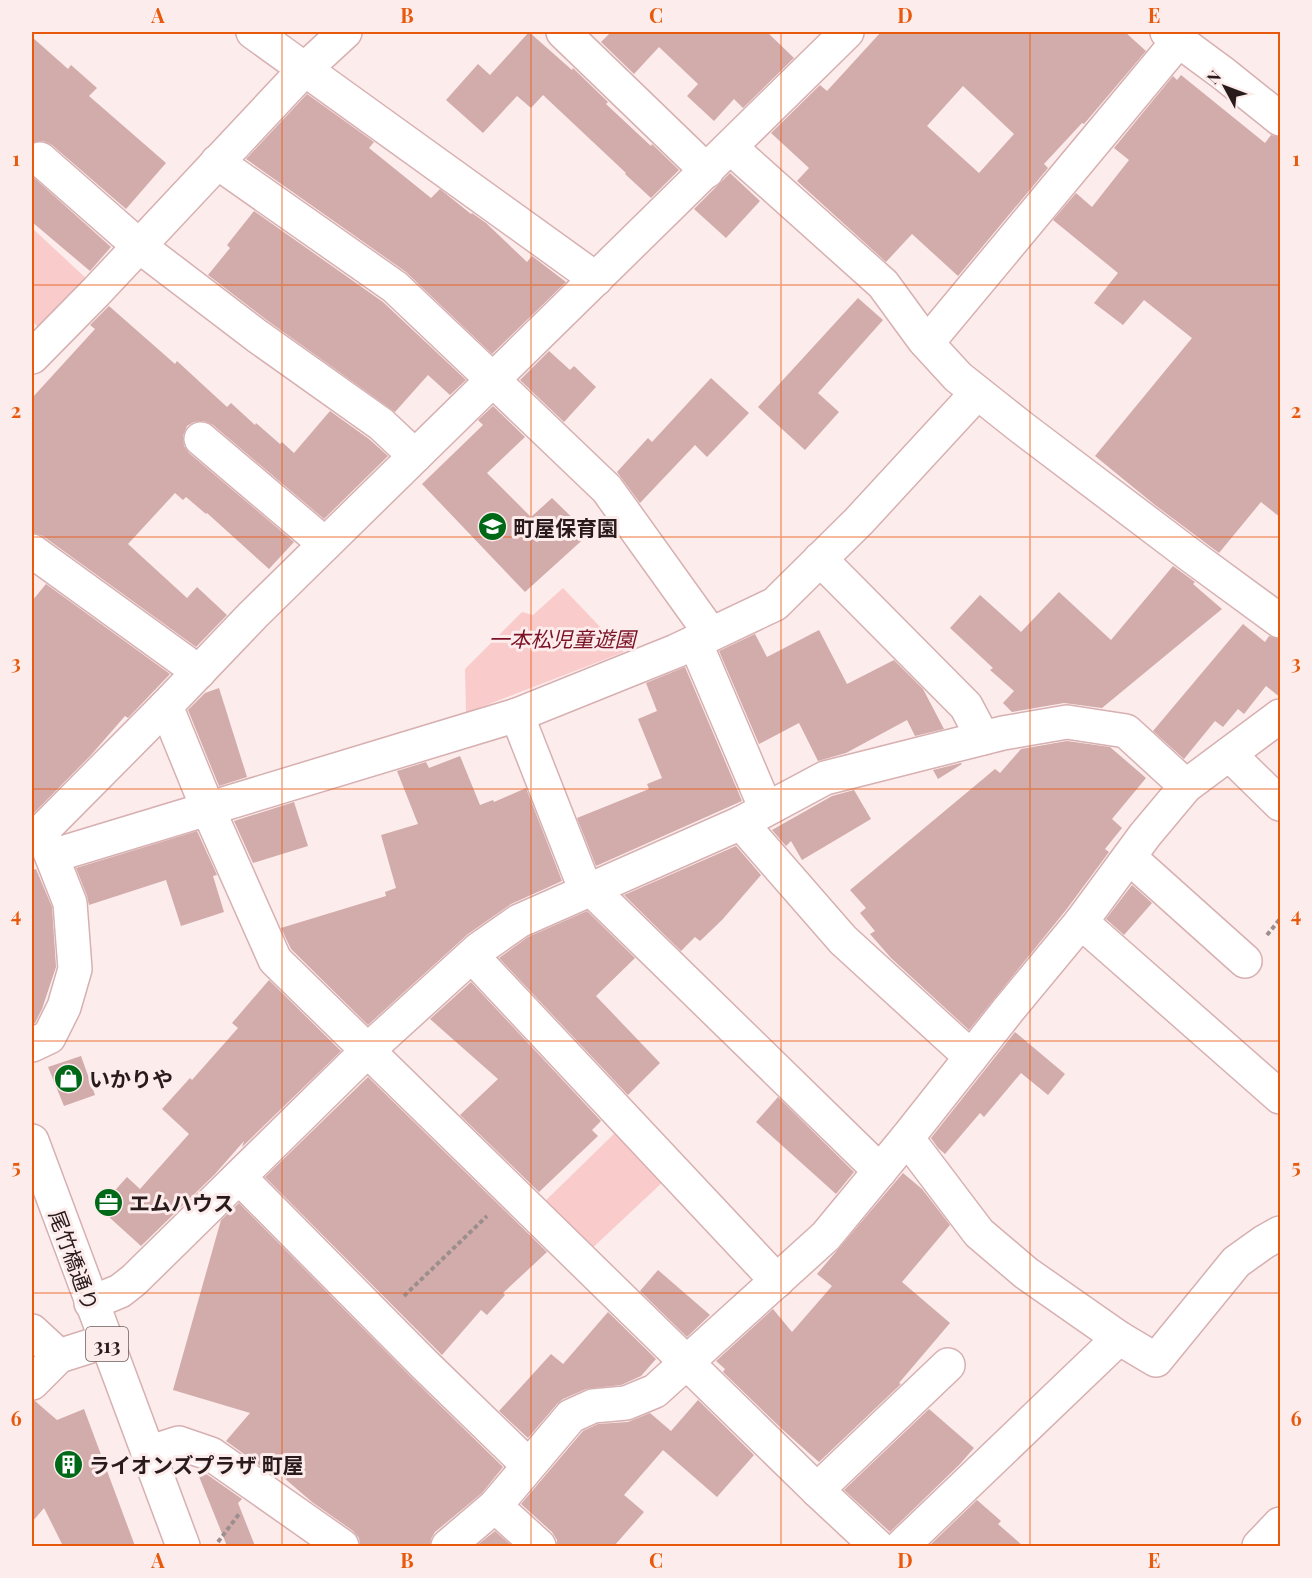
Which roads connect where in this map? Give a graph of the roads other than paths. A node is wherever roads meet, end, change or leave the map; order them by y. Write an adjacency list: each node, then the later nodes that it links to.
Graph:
1 (253, 32): 6 (street)
2 (345, 32): 6 (street)
3 (563, 32): 11 (street)
4 (847, 32): 8 (street)
5 (1173, 36): 7 (street); 14 (street)
6 (305, 69): 10 (street); 13 (street)
7 (1281, 119)
8 (730, 147): 11 (street); 14 (street)
9 (40, 159): 12 (street)
10 (217, 162): 12 (street); 16 (street)
11 (707, 171): 13 (street)
12 (139, 246): 15 (street); 19 (street)
13 (596, 279): 16 (street)
14 (927, 343): 17 (street)
15 (32, 357)
16 (493, 380): 19 (street); 24 (street)
17 (977, 393): 22 (street); 23 (street)
18 (201, 439): 20 (street)
19 (415, 456): 20 (street)
20 (325, 544): 25 (street)
21 (32, 551): 25 (street)
22 (820, 560): 24 (street); 29 (street)
23 (1281, 621)
24 (703, 638): 27 (street); 34 (street)
25 (199, 672): 26 (street)
26 (166, 706): 33 (street); 35 (street)
27 (517, 715): 33 (street); 37 (street)
28 (1281, 716): 30 (street)
29 (983, 738): 31 (street); 34 (street)
30 (1228, 754): 31 (street); 32 (street)
31 (1186, 786): 36 (street)
32 (1281, 804)
33 (208, 809): 35 (street); 42 (street)
34 (754, 816): 37 (street); 43 (street)
35 (41, 838): 41 (street)
36 (1129, 857): 38 (street); 40 (street)
37 (589, 890): 39 (street); 47 (street)
38 (1080, 922): 43 (street); 44 (street)
39 (472, 956): 42 (street); 50 (street)
40 (1245, 961)
41 (32, 1044)
42 (368, 1050): 48 (street); 56 (street)
43 (971, 1057): 45 (street)
44 (1281, 1097)
45 (907, 1138): 47 (street); 53 (street)
46 (32, 1141): 51 (street, 尾竹橋通り / 313)
47 (880, 1171): 50 (street)
48 (239, 1177): 51 (street); 60 (street)
49 (1281, 1233): 53 (street)
50 (777, 1281): 56 (street)
51 (91, 1303): 54 (street, 尾竹橋通り / 313)
52 (32, 1331): 55 (street)
53 (1119, 1338): 69 (street)
54 (106, 1341): 55 (street); 59 (street, 尾竹橋通り / 313)
55 (59, 1356): 58 (street)
56 (686, 1362): 60 (street); 61 (street)
57 (948, 1365): 61 (street)
58 (32, 1383)
59 (148, 1453): 64 (street, 尾竹橋通り / 313); 65 (street)
60 (528, 1465): 62 (street)
61 (817, 1490): 68 (street)
62 (495, 1506): 66 (street); 67 (street)
63 (1281, 1524): 70 (street)
64 (183, 1546)
65 (342, 1546)
66 (448, 1546)
67 (539, 1546)
68 (877, 1546)
69 (902, 1546)
70 (1259, 1546)

